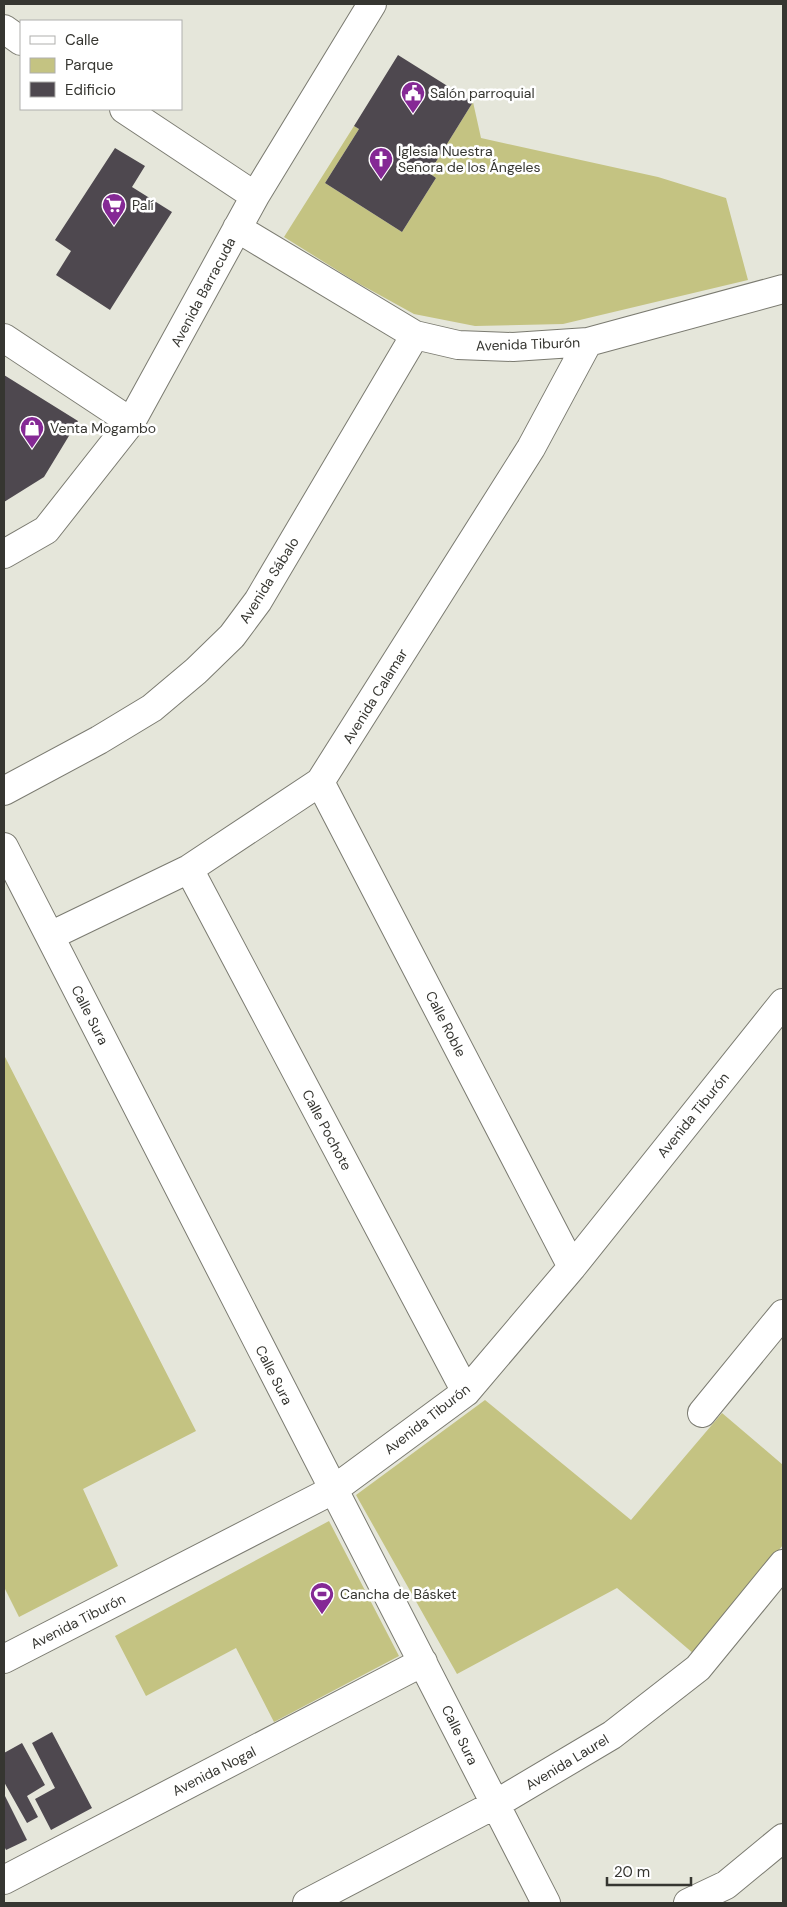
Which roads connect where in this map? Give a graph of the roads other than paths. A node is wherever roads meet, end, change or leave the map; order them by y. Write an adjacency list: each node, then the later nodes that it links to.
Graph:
1 (372, 4): 5 (street, Avenida Barracuda)
2 (4, 29): 3 (street)
3 (20, 40)
4 (126, 110): 5 (street)
5 (255, 196): 6 (street, Avenida Barracuda)
6 (237, 228): 8 (street, Avenida Tiburón); 11 (street, Avenida Barracuda)
7 (783, 289): 9 (street, Avenida Tiburón)
8 (415, 335): 9 (street, Avenida Tiburón); 14 (street, Avenida Sábalo)
9 (588, 342): 13 (street, Avenida Calamar)
10 (10, 349): 11 (street)
11 (131, 422): 12 (street, Avenida Barracuda)
12 (4, 554)
13 (320, 782): 16 (street, Avenida Calamar); 19 (street, Calle Roble)
14 (4, 791)
15 (4, 847): 17 (street, Calle Sura)
16 (189, 869): 17 (street, Avenida Calamar); 21 (street, Calle Pochote)
17 (50, 936): 23 (street, Calle Sura)
18 (783, 1003): 19 (street, Avenida Tiburón)
19 (572, 1266): 21 (street, Avenida Tiburón)
20 (783, 1314): 22 (street)
21 (466, 1392): 23 (street, Avenida Tiburón)
22 (702, 1412)
23 (333, 1490): 25 (street, Avenida Tiburón); 26 (street, Calle Sura)
24 (783, 1564): 27 (street, Avenida Laurel)
25 (4, 1659)
26 (423, 1662): 27 (street, Calle Sura); 29 (street, Avenida Nogal)
27 (494, 1805): 30 (street, Avenida Laurel); 31 (street, Calle Sura)
28 (783, 1838): 32 (street)
29 (4, 1880)
30 (307, 1903)
31 (546, 1903)
32 (688, 1903)

